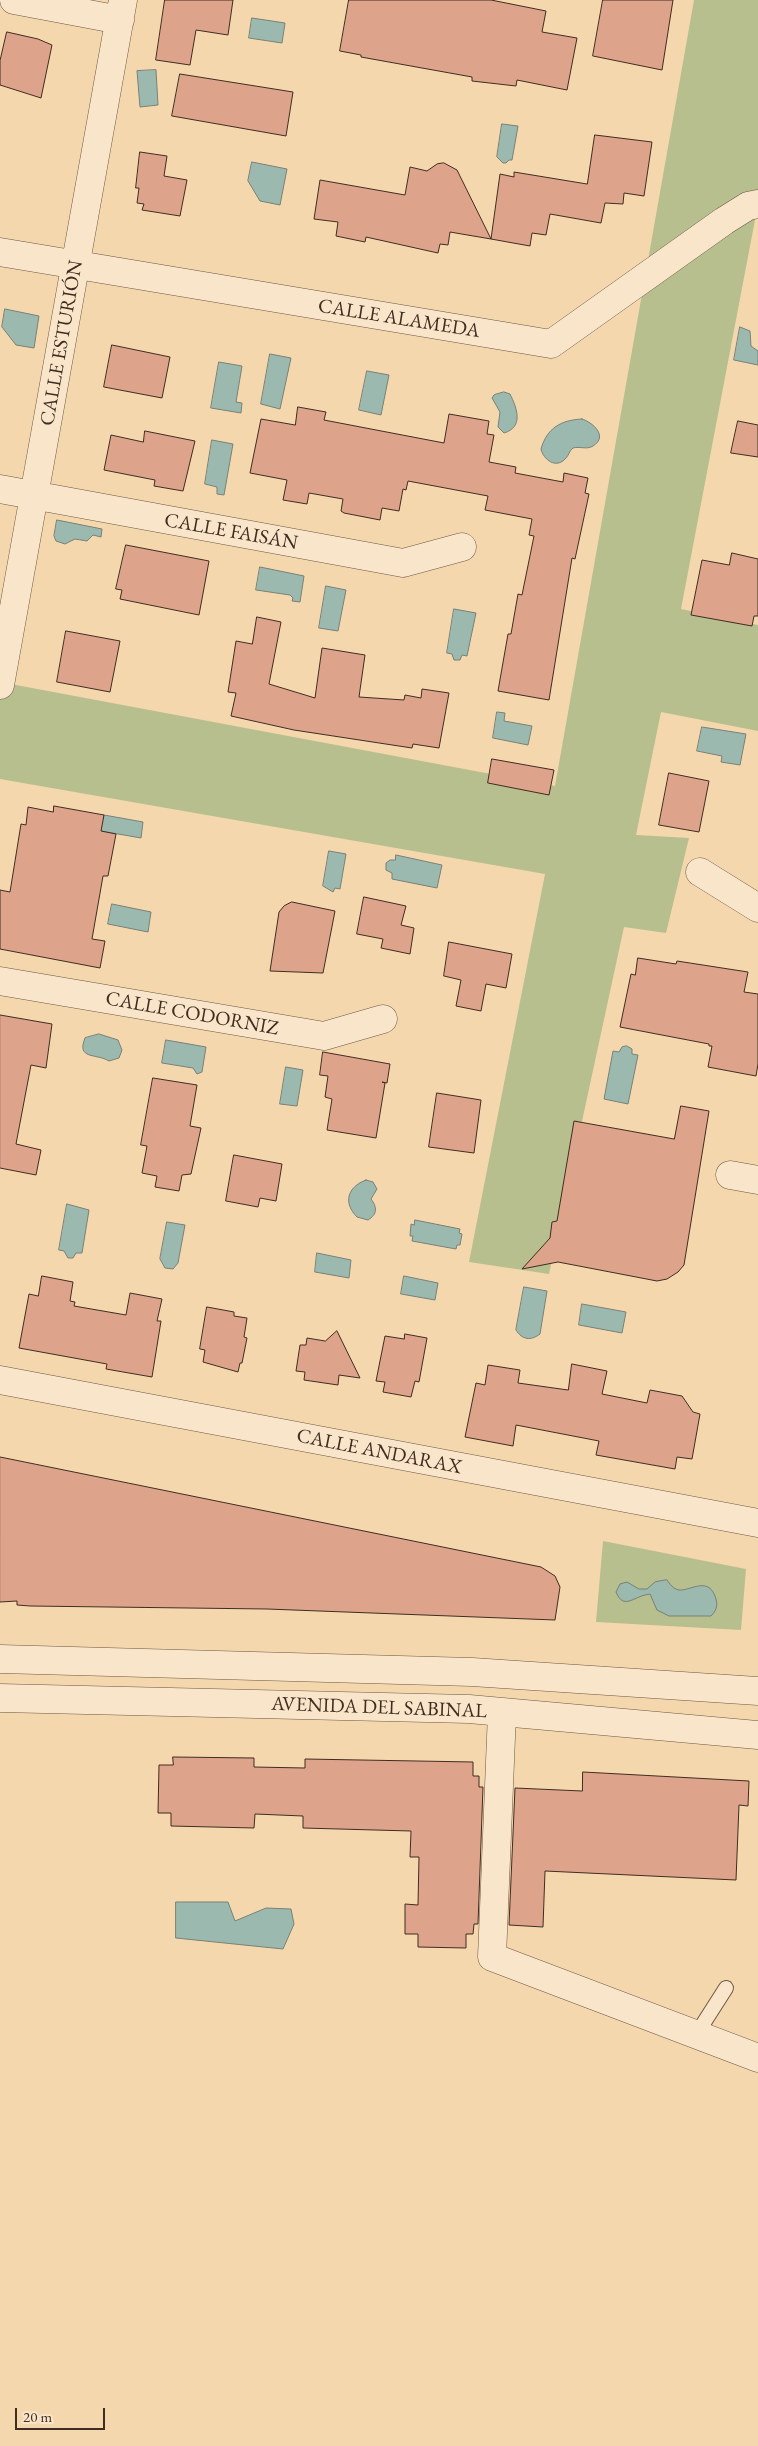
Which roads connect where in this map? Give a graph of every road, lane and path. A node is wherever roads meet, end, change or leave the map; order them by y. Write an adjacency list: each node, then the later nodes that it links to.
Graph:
1 (14, 0): 2 (street)
2 (122, 10): 5 (street, CALLE ESTURIÓN)
3 (758, 204): 5 (street, CALLE ALAMEDA)
4 (0, 252): 5 (street, CALLE ALAMEDA)
5 (76, 266): 7 (street, CALLE ESTURIÓN)
6 (0, 489): 7 (street, CALLE FAISÁN)
7 (35, 495): 8 (street, CALLE FAISÁN); 9 (street, CALLE ESTURIÓN)
8 (462, 547)
9 (0, 685)
10 (700, 872): 11 (street)
11 (758, 908)
12 (0, 982): 13 (street, CALLE CODORNIZ)
13 (383, 1019)
14 (730, 1174): 15 (street)
15 (758, 1180)
16 (0, 1380): 17 (street, CALLE ANDARAX)
17 (758, 1523)
18 (0, 1659): 19 (street, AVENIDA DEL SABINAL)
19 (758, 1692)
20 (0, 1698): 21 (street, AVENIDA DEL SABINAL)
21 (502, 1713): 22 (street, AVENIDA DEL SABINAL); 24 (street)
22 (758, 1735)
23 (726, 1988): 24 (lane)
24 (696, 2034): 25 (street)
25 (758, 2058)

